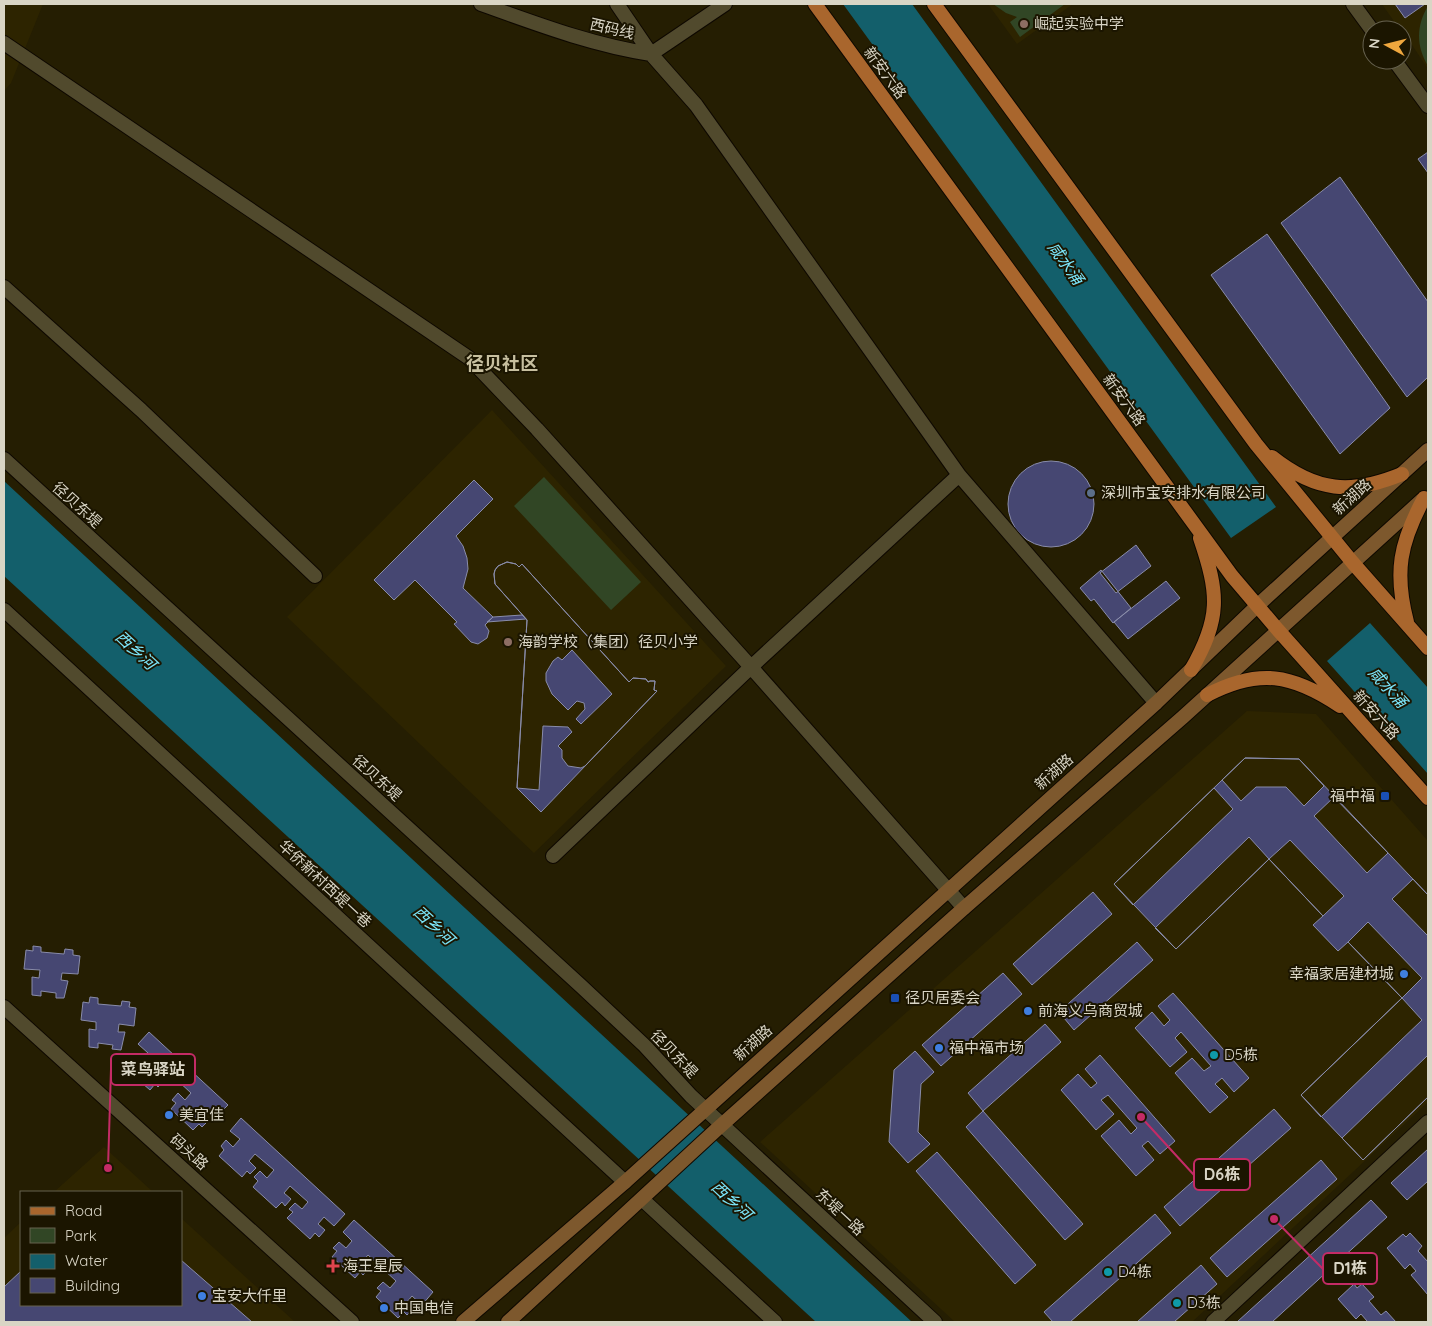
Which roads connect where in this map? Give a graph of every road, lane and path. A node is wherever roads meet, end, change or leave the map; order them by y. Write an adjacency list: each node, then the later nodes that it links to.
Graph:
1 (481, 4): 9 (street, 西码线)
2 (617, 4): 9 (street)
3 (725, 4): 9 (street, 西码线)
4 (815, 4): 19 (main road, 新安六路)
5 (934, 4): 13 (main road)
6 (1353, 4): 7 (street)
7 (1365, 20)
8 (7, 50): 28 (street)
9 (651, 54): 17 (street)
10 (1401, 70): 11 (street)
11 (1428, 106)
12 (4, 287): 22 (street)
13 (1256, 444): 16 (main road); 20 (main road)
14 (1428, 450): 16 (main road, 新湖路)
15 (4, 459): 38 (street, 径贝东堤)
16 (1402, 474): 20 (main road, 新湖路)
17 (959, 475): 28 (street); 31 (street)
18 (1426, 496): 21 (main road); 25 (main road)
19 (1195, 526): 23 (main road, 新安六路); 29 (main road)
20 (1332, 537): 21 (main road); 23 (main road, 新湖路)
21 (1353, 563): 25 (main road); 26 (main road)
22 (315, 576)
23 (1257, 606): 26 (main road, 新安六路); 29 (main road, 新湖路)
24 (4, 610): 41 (street, 华侨新村西堤一巷)
25 (1408, 625): 27 (main road)
26 (1278, 630): 30 (main road); 32 (main road, 新安六路)
27 (1428, 648)
28 (751, 667): 34 (street); 35 (street)
29 (1191, 670): 31 (main road, 新湖路)
30 (1207, 695): 32 (main road); 36 (main road)
31 (1156, 703): 35 (main road, 新湖路)
32 (1359, 720): 33 (main road, 新安六路)
33 (1428, 798)
34 (553, 856)
35 (948, 890): 36 (street); 38 (main road, 新湖路)
36 (964, 908): 40 (main road)
37 (4, 1007): 43 (street, 码头路)
38 (701, 1112): 40 (street, 径贝东堤); 41 (main road, 新湖路)
39 (1428, 1122): 48 (street)
40 (719, 1128): 42 (main road); 47 (street, 东堤一路)
41 (629, 1178): 44 (main road)
42 (647, 1194): 45 (main road); 46 (street)
43 (352, 1322)
44 (464, 1322)
45 (508, 1322)
46 (775, 1322)
47 (935, 1322)
48 (1213, 1322)

